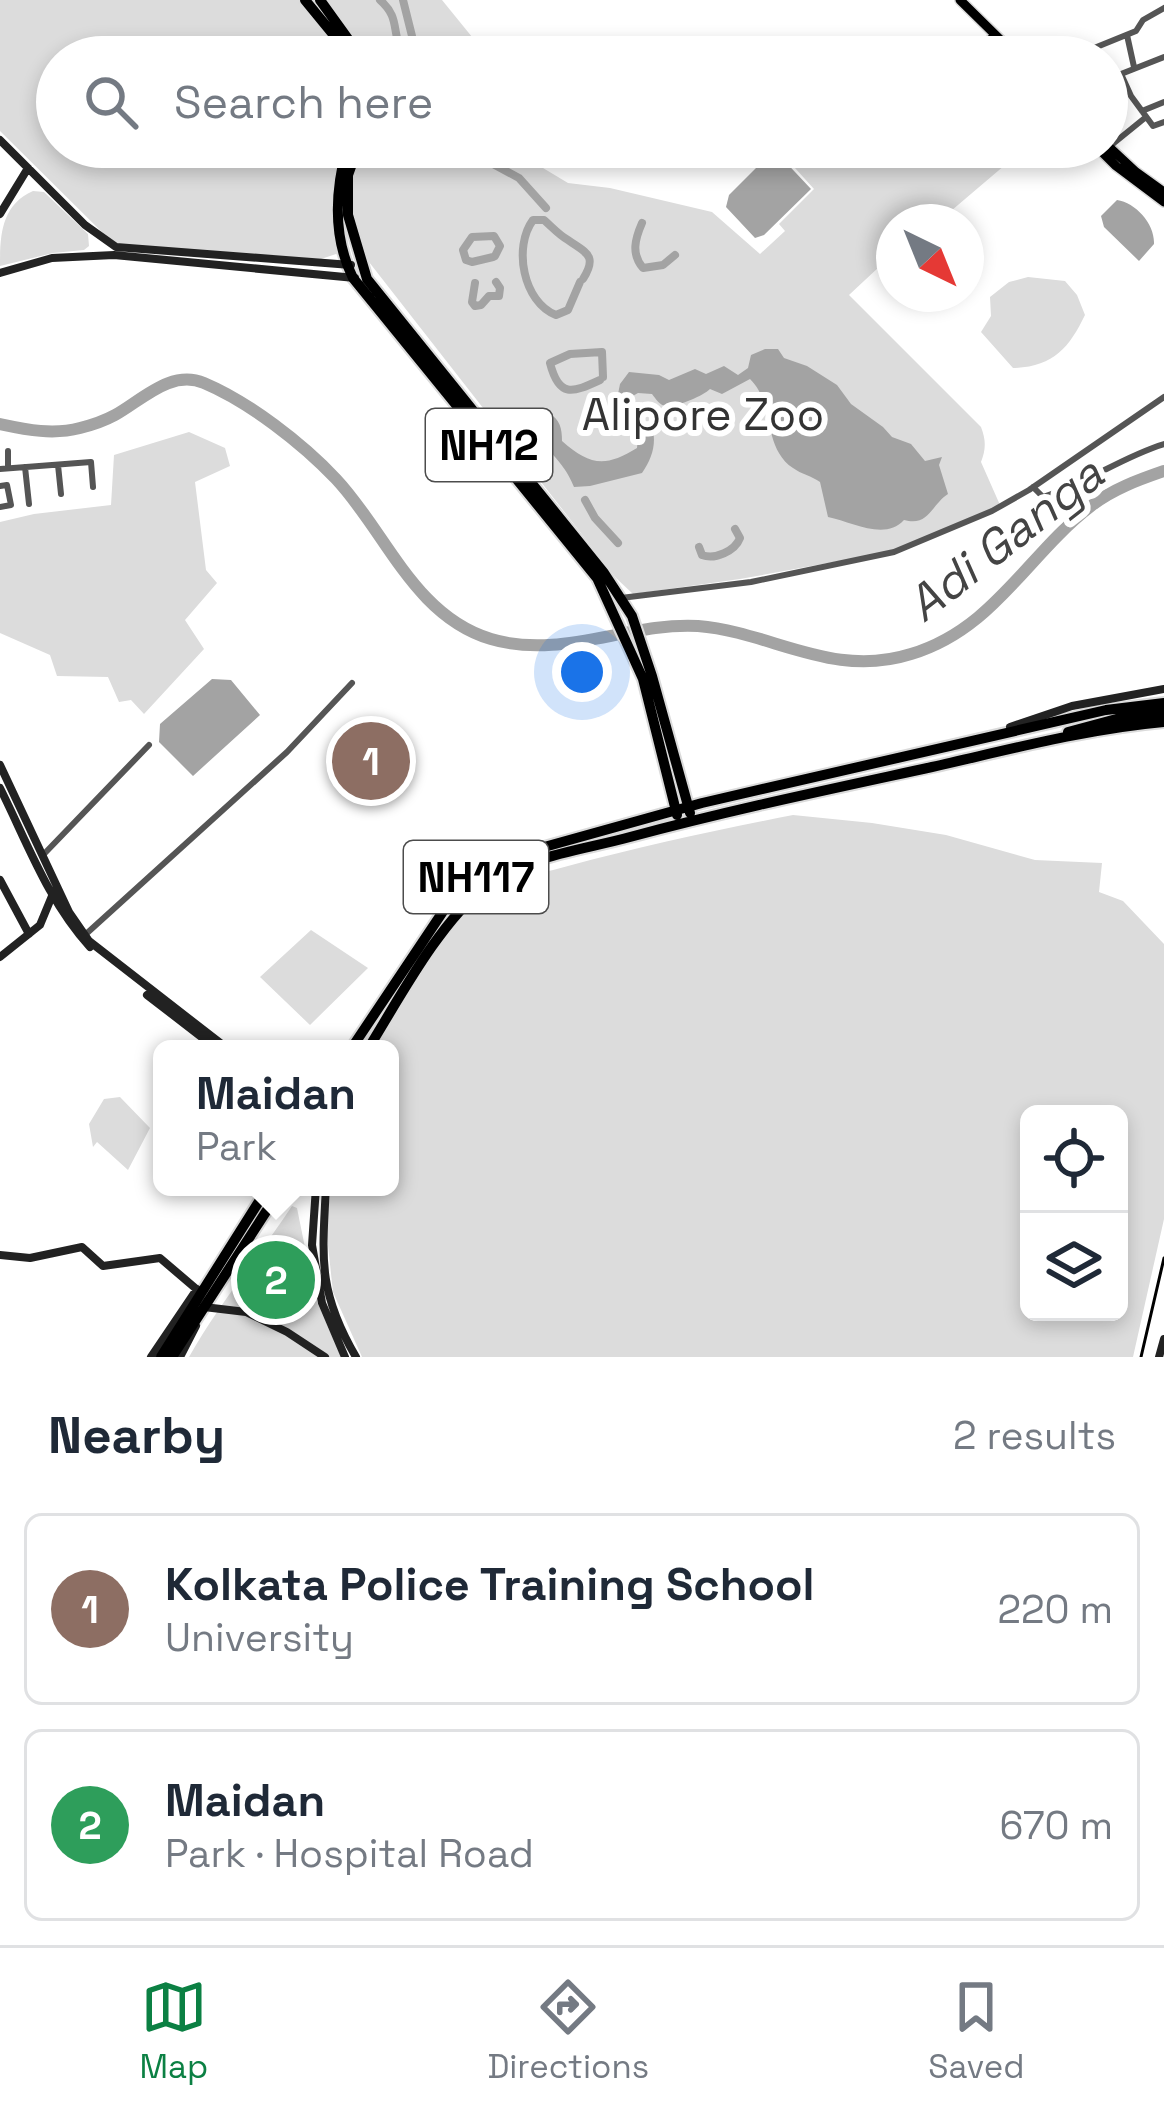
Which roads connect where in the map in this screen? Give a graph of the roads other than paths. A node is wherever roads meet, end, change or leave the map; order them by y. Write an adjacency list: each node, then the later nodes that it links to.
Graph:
1 (305, 0): 6 (highway)
2 (320, 0): 7 (highway)
3 (958, 0): 8 (main road); 9 (main road)
4 (1164, 8): 5 (street)
5 (1127, 35)
6 (335, 36)
7 (346, 36)
8 (990, 36)
9 (996, 36)
10 (1128, 39): 12 (street)
11 (1164, 57): 12 (street)
12 (1135, 68): 13 (street)
13 (1128, 71)
14 (1128, 86): 16 (street)
15 (1164, 102): 16 (street)
16 (1144, 114): 17 (street); 18 (street)
17 (1164, 122)
18 (1128, 127)
19 (0, 140): 21 (main road)
20 (1128, 166): 25 (main road)
21 (28, 168): 27 (main road); 28 (main road)
22 (341, 168): 31 (highway, NH12)
23 (350, 168): 31 (highway, NH12)
24 (1118, 168): 26 (main road)
25 (1164, 192)
26 (1164, 202)
27 (0, 214)
28 (95, 234): 29 (main road); 30 (main road)
29 (115, 251): 30 (main road); 31 (main road)
30 (92, 255): 32 (main road)
31 (357, 272): 45 (highway, NH12); 46 (highway, NH12)
32 (0, 273)
33 (1164, 397): 40 (street)
34 (1164, 444): 40 (street)
35 (8, 451): 38 (street)
36 (58, 465): 37 (street); 41 (street); 42 (street)
37 (25, 467): 38 (street); 43 (street)
38 (4, 468)
39 (0, 486): 44 (street)
40 (1033, 487): 45 (street)
41 (93, 488)
42 (61, 494)
43 (29, 505)
44 (0, 507)
45 (621, 598): 46 (highway, NH12)
46 (642, 663): 56 (highway, NH12)
47 (352, 683): 65 (street)
48 (1164, 689): 51 (main road)
49 (1164, 708): 51 (highway); 52 (highway)
50 (1164, 722): 52 (highway)
51 (958, 745): 56 (highway)
52 (1032, 745): 57 (highway)
53 (149, 746): 58 (street)
54 (0, 765): 58 (main road)
55 (2, 795): 60 (main road)
56 (682, 808): 57 (highway, NH12); 67 (highway, NH117)
57 (686, 822): 67 (highway)
58 (44, 854): 60 (main road)
59 (0, 880): 61 (main road)
60 (56, 894): 62 (main road); 63 (main road)
61 (3, 895): 64 (main road)
62 (73, 924): 63 (main road); 65 (main road); 68 (main road)
63 (40, 925): 64 (main road)
64 (29, 934): 66 (main road)
65 (86, 934): 69 (main road)
66 (0, 957)
67 (405, 977): 70 (highway, NH117); 71 (highway)
68 (206, 1040)
69 (216, 1040)
70 (358, 1040)
71 (373, 1040)
72 (263, 1196): 77 (highway)
73 (275, 1196): 77 (highway)
74 (315, 1196): 83 (main road)
75 (325, 1196): 84 (main road)
76 (0, 1256): 77 (main road)
77 (198, 1299): 79 (highway); 80 (main road); 82 (main road)
78 (1164, 1339): 85 (main road)
79 (174, 1352): 81 (highway)
80 (151, 1357)
81 (161, 1357)
82 (325, 1357)
83 (345, 1357)
84 (356, 1357)
85 (1160, 1357)

